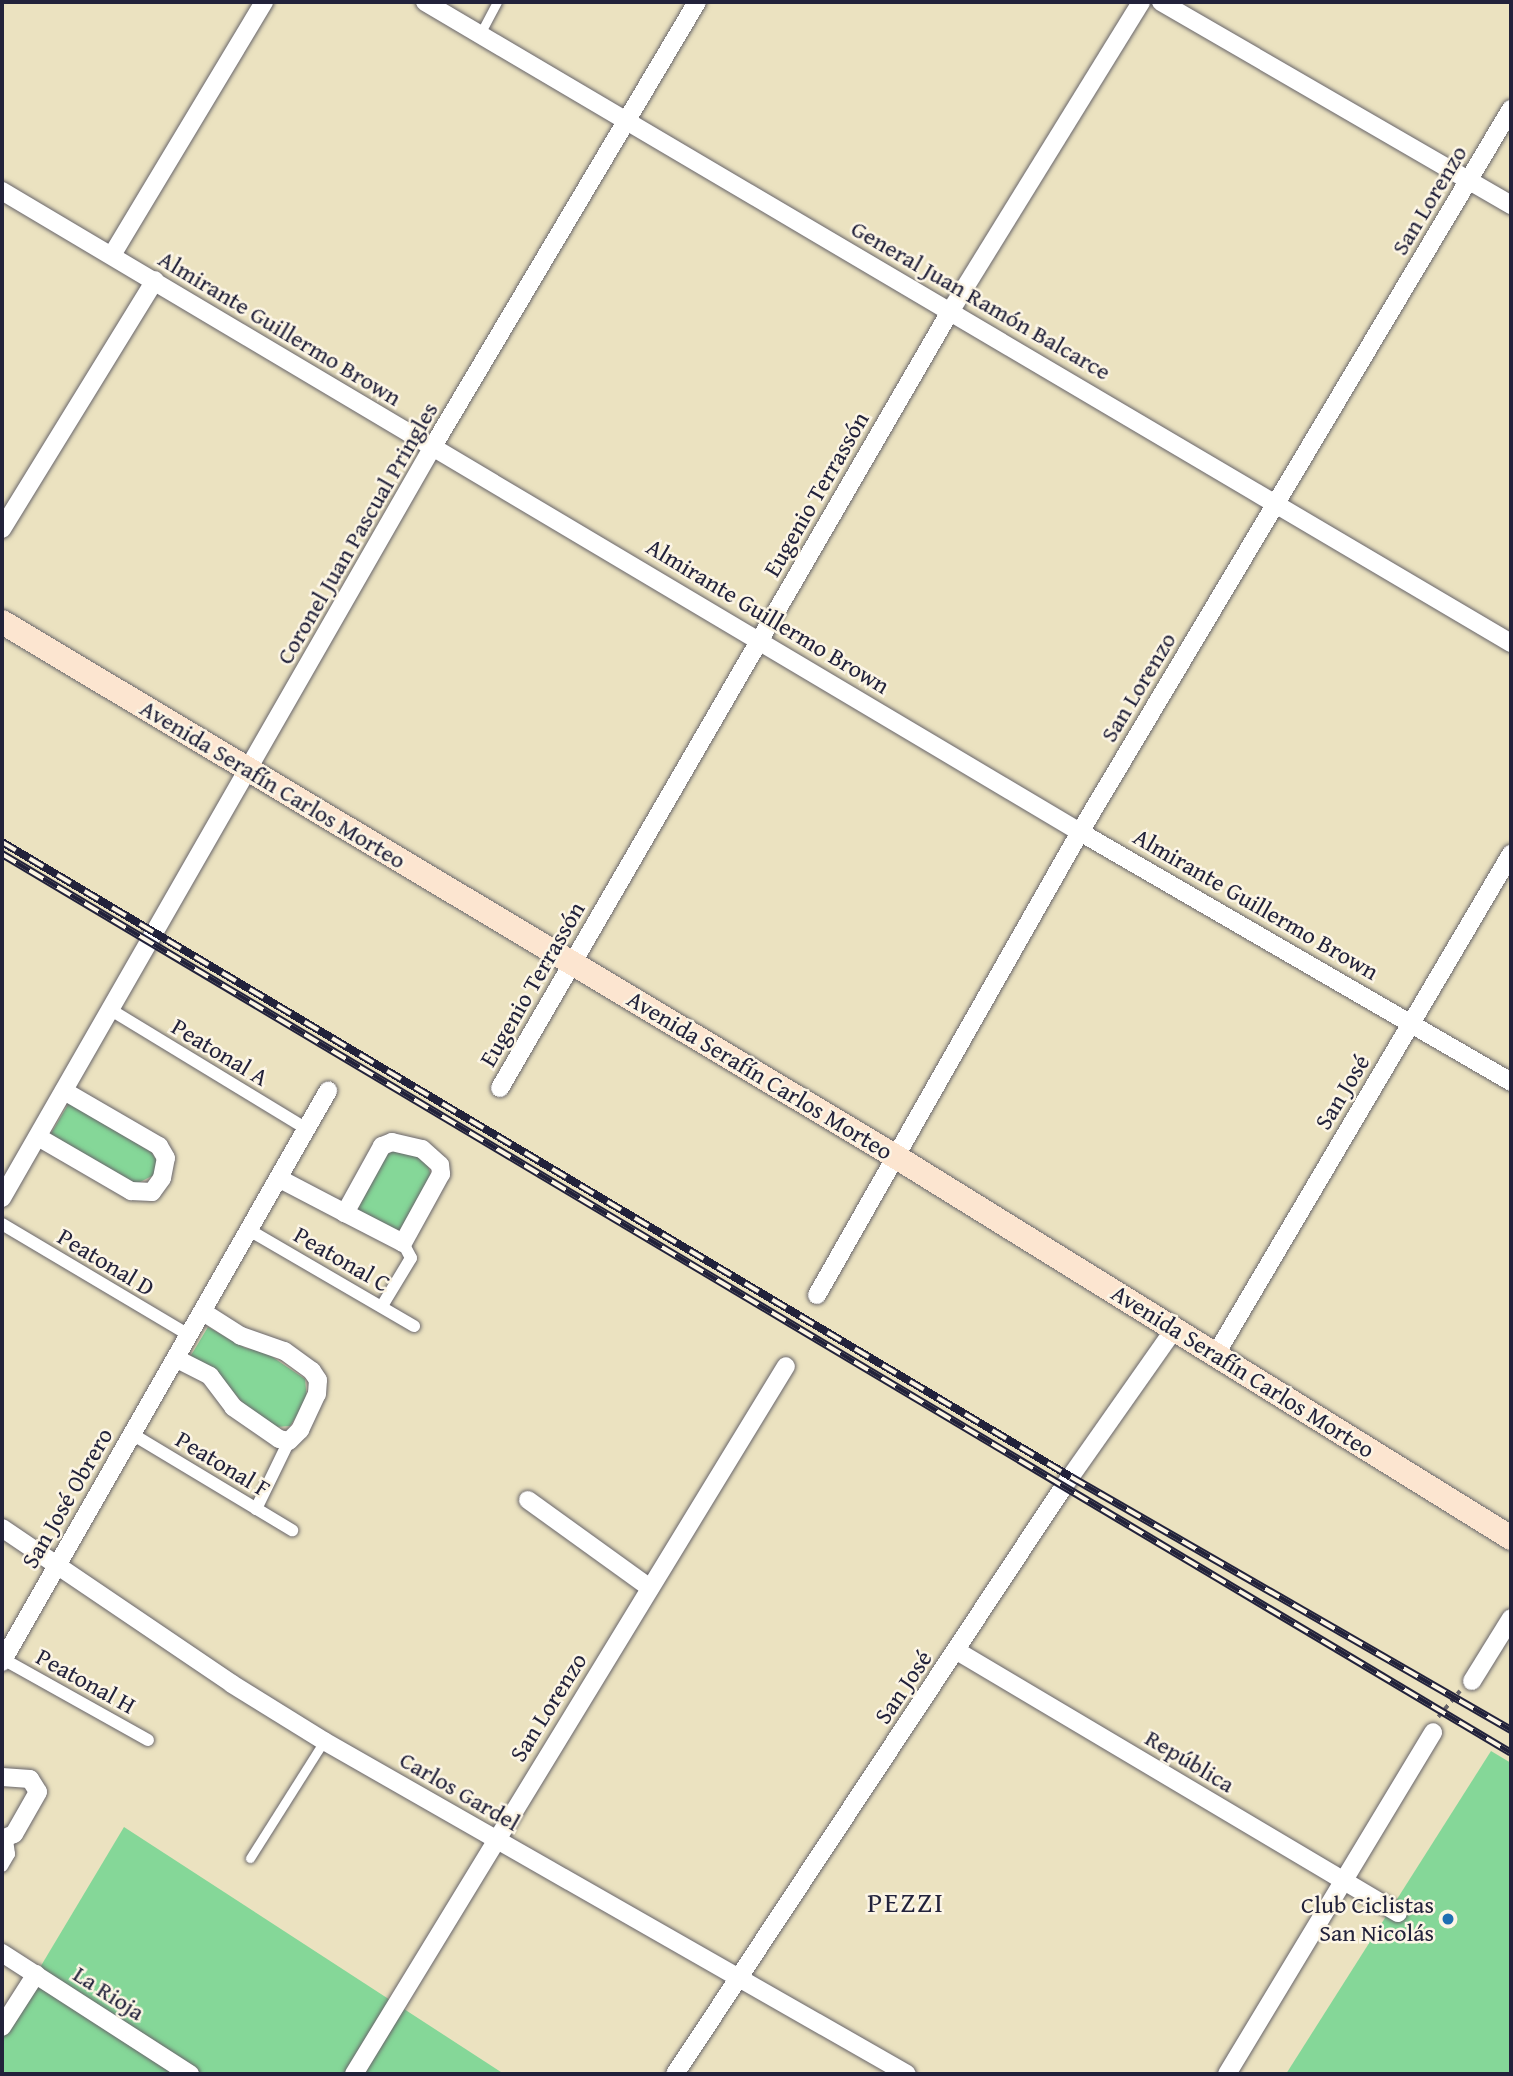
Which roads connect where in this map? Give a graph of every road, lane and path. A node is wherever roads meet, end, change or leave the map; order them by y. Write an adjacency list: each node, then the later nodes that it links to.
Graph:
1 (264, 2): 13 (street)
2 (425, 2): 7 (street, General Juan Ramón Balcarce)
3 (497, 2): 7 (lane)
4 (697, 2): 9 (street, Coronel Juan Pascual Pringles)
5 (1141, 2): 15 (street, Eugenio Terrassón)
6 (1161, 2): 10 (street)
7 (480, 34): 9 (street, General Juan Ramón Balcarce)
8 (1511, 109): 10 (street, San Lorenzo)
9 (628, 122): 15 (street, General Juan Ramón Balcarce); 16 (street, Coronel Juan Pascual Pringles)
10 (1470, 180): 12 (street); 17 (street, San Lorenzo)
11 (2, 191): 13 (street, Almirante Guillermo Brown)
12 (1511, 205)
13 (113, 255): 14 (street, Almirante Guillermo Brown)
14 (155, 280): 16 (street, Almirante Guillermo Brown); 18 (street)
15 (951, 310): 17 (street, General Juan Ramón Balcarce); 20 (street, Eugenio Terrassón)
16 (432, 449): 20 (street, Almirante Guillermo Brown); 22 (street, Coronel Juan Pascual Pringles)
17 (1278, 502): 21 (street, General Juan Ramón Balcarce); 23 (street, San Lorenzo)
18 (2, 529)
19 (2, 622): 22 (main road, Avenida Serafín Carlos Morteo)
20 (761, 638): 23 (street, Almirante Guillermo Brown); 25 (street, Eugenio Terrassón)
21 (1511, 642)
22 (251, 770): 25 (main road, Avenida Serafín Carlos Morteo); 26 (street, Coronel Juan Pascual Pringles)
23 (1080, 832): 27 (street, Almirante Guillermo Brown); 34 (street, San Lorenzo)
24 (1511, 854): 27 (street, San José)
25 (572, 964): 29 (street, Eugenio Terrassón); 34 (main road, Avenida Serafín Carlos Morteo)
26 (111, 1010): 30 (street, Coronel Juan Pascual Pringles); 32 (street, Peatonal A)
27 (1412, 1021): 28 (street, Almirante Guillermo Brown); 47 (street, San José)
28 (1511, 1082)
29 (500, 1088)
30 (64, 1091): 33 (street, Coronel Juan Pascual Pringles); 33 (street)
31 (328, 1091): 32 (street, San José Obrero)
32 (307, 1130): 35 (street, San José Obrero)
33 (38, 1137): 36 (street, Coronel Juan Pascual Pringles)
34 (898, 1158): 41 (street, San Lorenzo); 45 (main road, Avenida Serafín Carlos Morteo)
35 (280, 1179): 37 (street); 39 (street, San José Obrero)
36 (2, 1198)
37 (345, 1213): 40 (street); 40 (street)
38 (2, 1224): 46 (street, Peatonal D)
39 (249, 1230): 42 (street, Peatonal C); 43 (street, San José Obrero)
40 (402, 1243): 42 (street)
41 (817, 1295)
42 (382, 1306): 44 (street, Peatonal C)
43 (203, 1312): 46 (street, San José Obrero); 51 (street)
44 (414, 1326)
45 (1175, 1328): 47 (main road, Avenida Serafín Carlos Morteo); 60 (street, San José)
46 (189, 1335): 48 (street, San José Obrero)
47 (1216, 1354): 56 (main road, Avenida Serafín Carlos Morteo)
48 (177, 1359): 50 (street, San José Obrero); 51 (street)
49 (786, 1366): 58 (street, San Lorenzo)
50 (132, 1434): 53 (street, Peatonal F); 57 (street, San José Obrero)
51 (289, 1441): 53 (street)
52 (528, 1500): 58 (street)
53 (256, 1509): 55 (street, Peatonal F)
54 (2, 1528): 57 (street, Carlos Gardel)
55 (292, 1530)
56 (1511, 1538)
57 (57, 1564): 61 (street, San José Obrero); 66 (street, Carlos Gardel)
58 (650, 1588): 69 (street, San Lorenzo)
59 (1511, 1618): 62 (street)
60 (957, 1651): 72 (street, República); 76 (street, San José)
61 (2, 1661): 65 (street, Peatonal H)
62 (1472, 1681)
63 (1454, 1697): 64 (path)
64 (1433, 1732): 72 (street)
65 (148, 1740)
66 (324, 1741): 69 (street, Carlos Gardel); 70 (lane)
67 (2, 1777): 68 (street)
68 (4, 1839): 71 (street)
69 (495, 1840): 76 (street, Carlos Gardel); 79 (street, San Lorenzo)
70 (250, 1858)
71 (2, 1866)
72 (1344, 1881): 73 (street, República); 82 (street)
73 (1398, 1913)
74 (2, 1953): 75 (street, La Rioja)
75 (36, 1974): 77 (street); 78 (street, La Rioja)
76 (737, 1980): 80 (street, San José); 81 (street, Carlos Gardel)
77 (2, 2027)
78 (190, 2074)
79 (354, 2074)
80 (675, 2074)
81 (907, 2074)
82 (1227, 2074)

